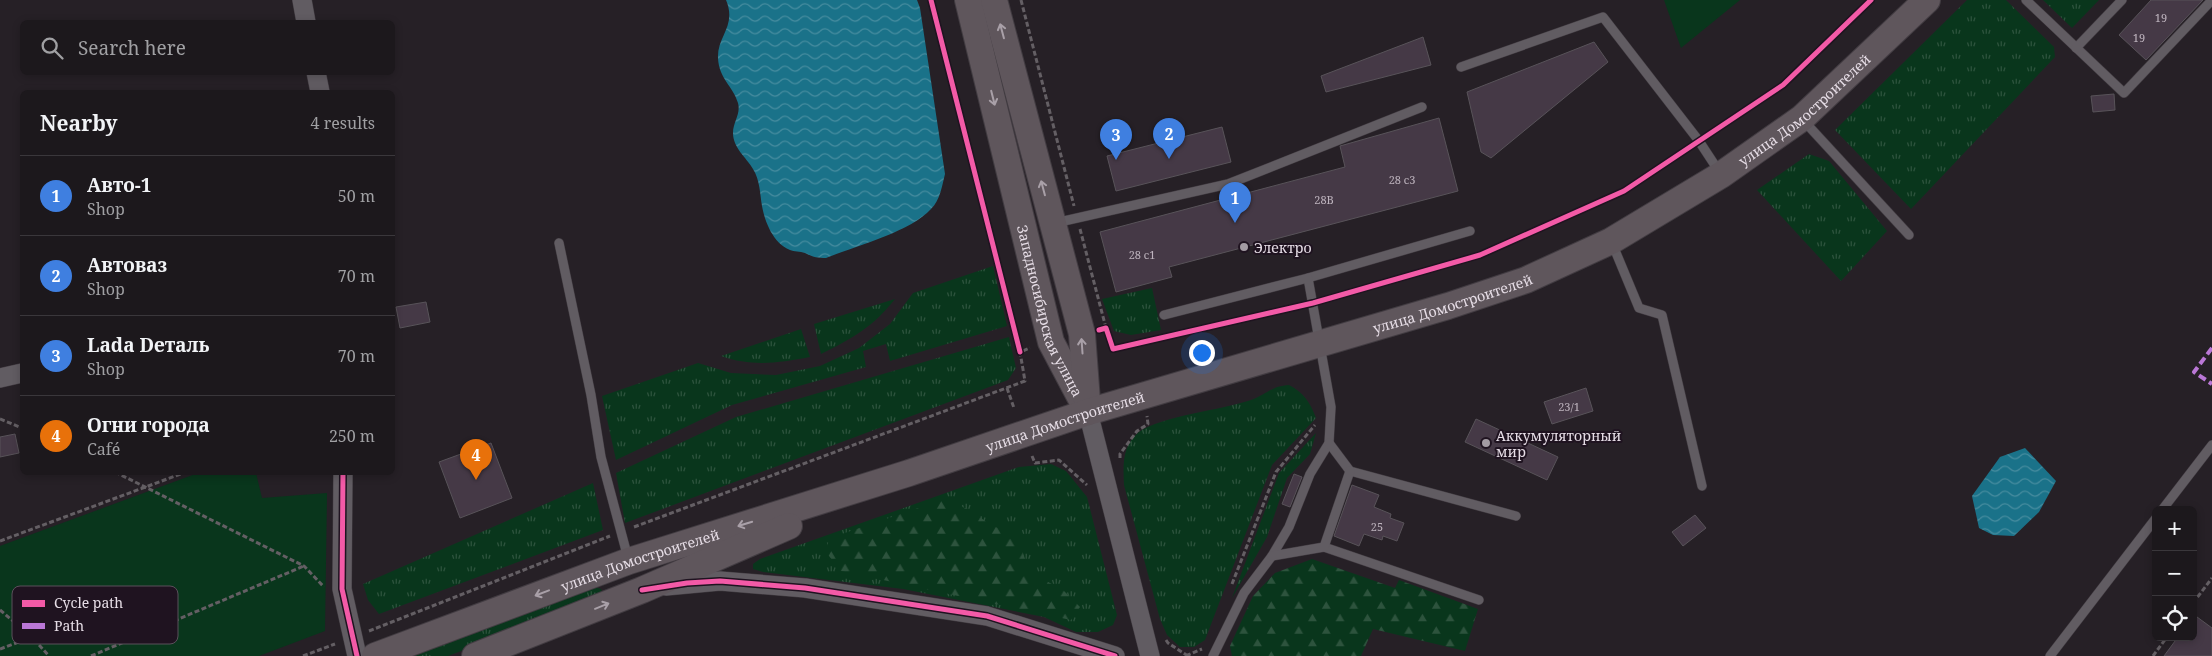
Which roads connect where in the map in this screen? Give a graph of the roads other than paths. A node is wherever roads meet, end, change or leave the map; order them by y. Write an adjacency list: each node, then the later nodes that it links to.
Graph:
1 (302, 0): 8 (street)
2 (968, 0): 26 (main road, Западносибирская улица, one-way to 26)
3 (994, 0): 16 (main road, Западносибирская улица, one-way to 3)
4 (1927, 0): 14 (main road, улица Домостроителей)
5 (2026, 0): 9 (lane)
6 (2122, 0): 9 (lane)
7 (2212, 0): 9 (lane)
8 (306, 20)
9 (2076, 48)
10 (1460, 67): 15 (lane)
11 (317, 75): 12 (street)
12 (320, 90)
13 (1422, 107): 16 (lane)
14 (1802, 118): 15 (main road, улица Домостроителей); 18 (lane)
15 (1721, 175): 19 (main road, улица Домостроителей)
16 (1052, 224): 26 (main road, Западносибирская улица, one-way to 16)
17 (1470, 231): 21 (lane)
18 (1909, 234)
19 (1611, 241): 23 (main road, улица Домостроителей); 32 (lane)
20 (559, 243): 38 (lane)
21 (1308, 278): 22 (lane); 23 (lane)
22 (1164, 315)
23 (1320, 344): 26 (main road, улица Домостроителей); 27 (lane)
24 (20, 374): 25 (street)
25 (0, 378)
26 (1088, 412): 30 (main road, улица Домостроителей); 45 (street)
27 (1328, 443): 29 (lane); 37 (lane)
28 (2212, 445): 33 (lane)
29 (1350, 471): 34 (lane); 36 (lane)
30 (909, 473): 38 (main road, улица Домостроителей, one-way to 38); 39 (main road, улица Домостроителей)
31 (343, 475): 41 (street)
32 (1702, 486)
33 (2165, 506)
34 (1516, 516)
35 (2152, 523): 47 (lane)
36 (1324, 547): 37 (lane); 40 (lane)
37 (1272, 556): 46 (lane)
38 (629, 561): 42 (main road, улица Домостроителей, one-way to 42)
39 (642, 590): 43 (main road, улица Домостроителей, one-way to 39); 44 (street)
40 (1479, 600)
41 (357, 656)
42 (375, 656)
43 (476, 656)
44 (1115, 656)
45 (1150, 656)
46 (1213, 656)
47 (2050, 656)

